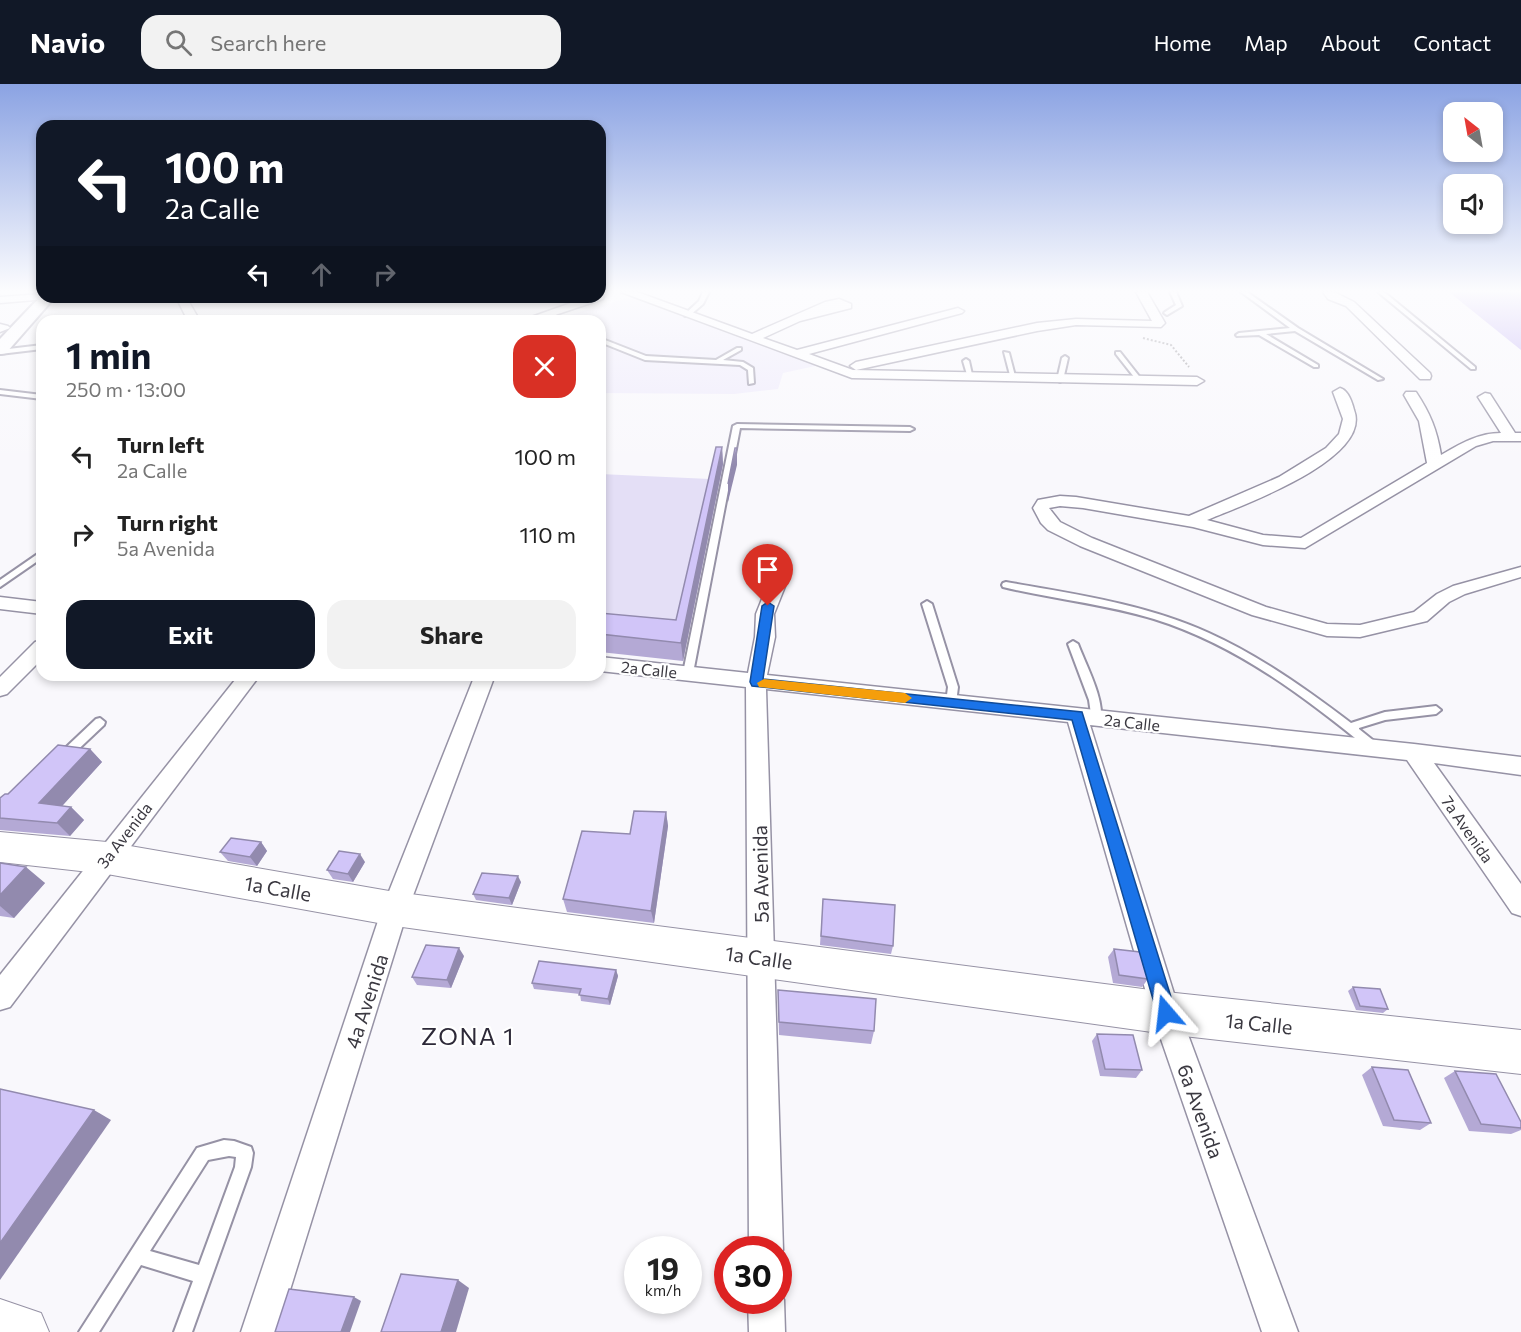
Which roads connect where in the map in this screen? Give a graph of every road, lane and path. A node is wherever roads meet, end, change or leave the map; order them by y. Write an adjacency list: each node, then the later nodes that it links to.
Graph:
1 (626, 350): 15 (lane)
2 (738, 350): 15 (lane)
3 (785, 350): 13 (street)
4 (809, 350): 13 (street)
5 (931, 350): 19 (street)
6 (1179, 350): 26 (path)
7 (1289, 350): 17 (lane)
8 (1332, 350): 23 (lane)
9 (1398, 350): 20 (street)
10 (1451, 350): 18 (lane)
11 (1006, 353): 22 (lane)
12 (1118, 353): 25 (lane)
13 (795, 354): 19 (street)
14 (1065, 358): 24 (lane)
15 (716, 361): 27 (lane)
16 (966, 361): 21 (lane)
17 (1316, 366)
18 (1473, 368)
19 (840, 370): 21 (street)
20 (1425, 376)
21 (971, 378): 22 (street)
22 (1014, 379): 24 (street)
23 (1380, 379)
24 (1060, 380): 25 (street)
25 (1140, 381): 26 (street)
26 (1197, 381)
27 (751, 383)
28 (0, 392): 31 (lane)
29 (1340, 392): 38 (street)
30 (1411, 394): 34 (street)
31 (36, 396)
32 (1485, 397): 35 (street)
33 (910, 429): 50 (lane)
34 (1431, 436): 36 (street); 37 (street)
35 (1516, 437): 36 (street)
36 (1458, 450): 37 (street)
37 (1435, 465): 38 (street)
38 (1191, 521): 40 (street)
39 (36, 558): 42 (lane)
40 (1521, 572)
41 (781, 574): 53 (street, 5a Avenida)
42 (0, 584)
43 (1006, 585): 59 (lane)
44 (0, 603): 46 (street)
45 (927, 604): 55 (lane)
46 (36, 607)
47 (1073, 644): 57 (lane)
48 (36, 653): 54 (street)
49 (606, 665): 50 (street, 2a Calle)
50 (687, 673): 53 (street, 2a Calle)
51 (245, 681): 65 (street, 3a Avenida)
52 (483, 681): 67 (street, 4a Avenida)
53 (756, 682): 55 (street, 2a Calle); 68 (street, 5a Avenida)
54 (0, 688)
55 (951, 703): 57 (street, 2a Calle)
56 (1436, 710): 59 (lane)
57 (1087, 717): 60 (street, 2a Calle); 70 (street, 6a Avenida)
58 (100, 722): 62 (lane)
59 (1353, 730): 60 (lane)
60 (1375, 748): 61 (street, 2a Calle)
61 (1414, 752): 63 (street, 2a Calle); 66 (street, 7a Avenida)
62 (58, 761)
63 (1521, 766)
64 (0, 847): 65 (main road, 1a Calle)
65 (106, 858): 67 (main road, 1a Calle); 69 (street, 3a Avenida)
66 (1517, 893)
67 (395, 909): 68 (main road, 1a Calle); 80 (street, 4a Avenida)
68 (761, 957): 70 (main road, 1a Calle); 72 (street, 5a Avenida)
69 (0, 997)
70 (1166, 1013): 71 (main road, 1a Calle); 82 (street, 6a Avenida)
71 (1521, 1052)
72 (766, 1236)
73 (138, 1256): 74 (lane); 74 (lane); 78 (lane)
74 (202, 1275): 79 (lane)
75 (766, 1314): 81 (street)
76 (0, 1326): 77 (main road)
77 (22, 1332)
78 (88, 1332)
79 (183, 1332)
80 (259, 1332)
81 (767, 1332)
82 (1280, 1332)

